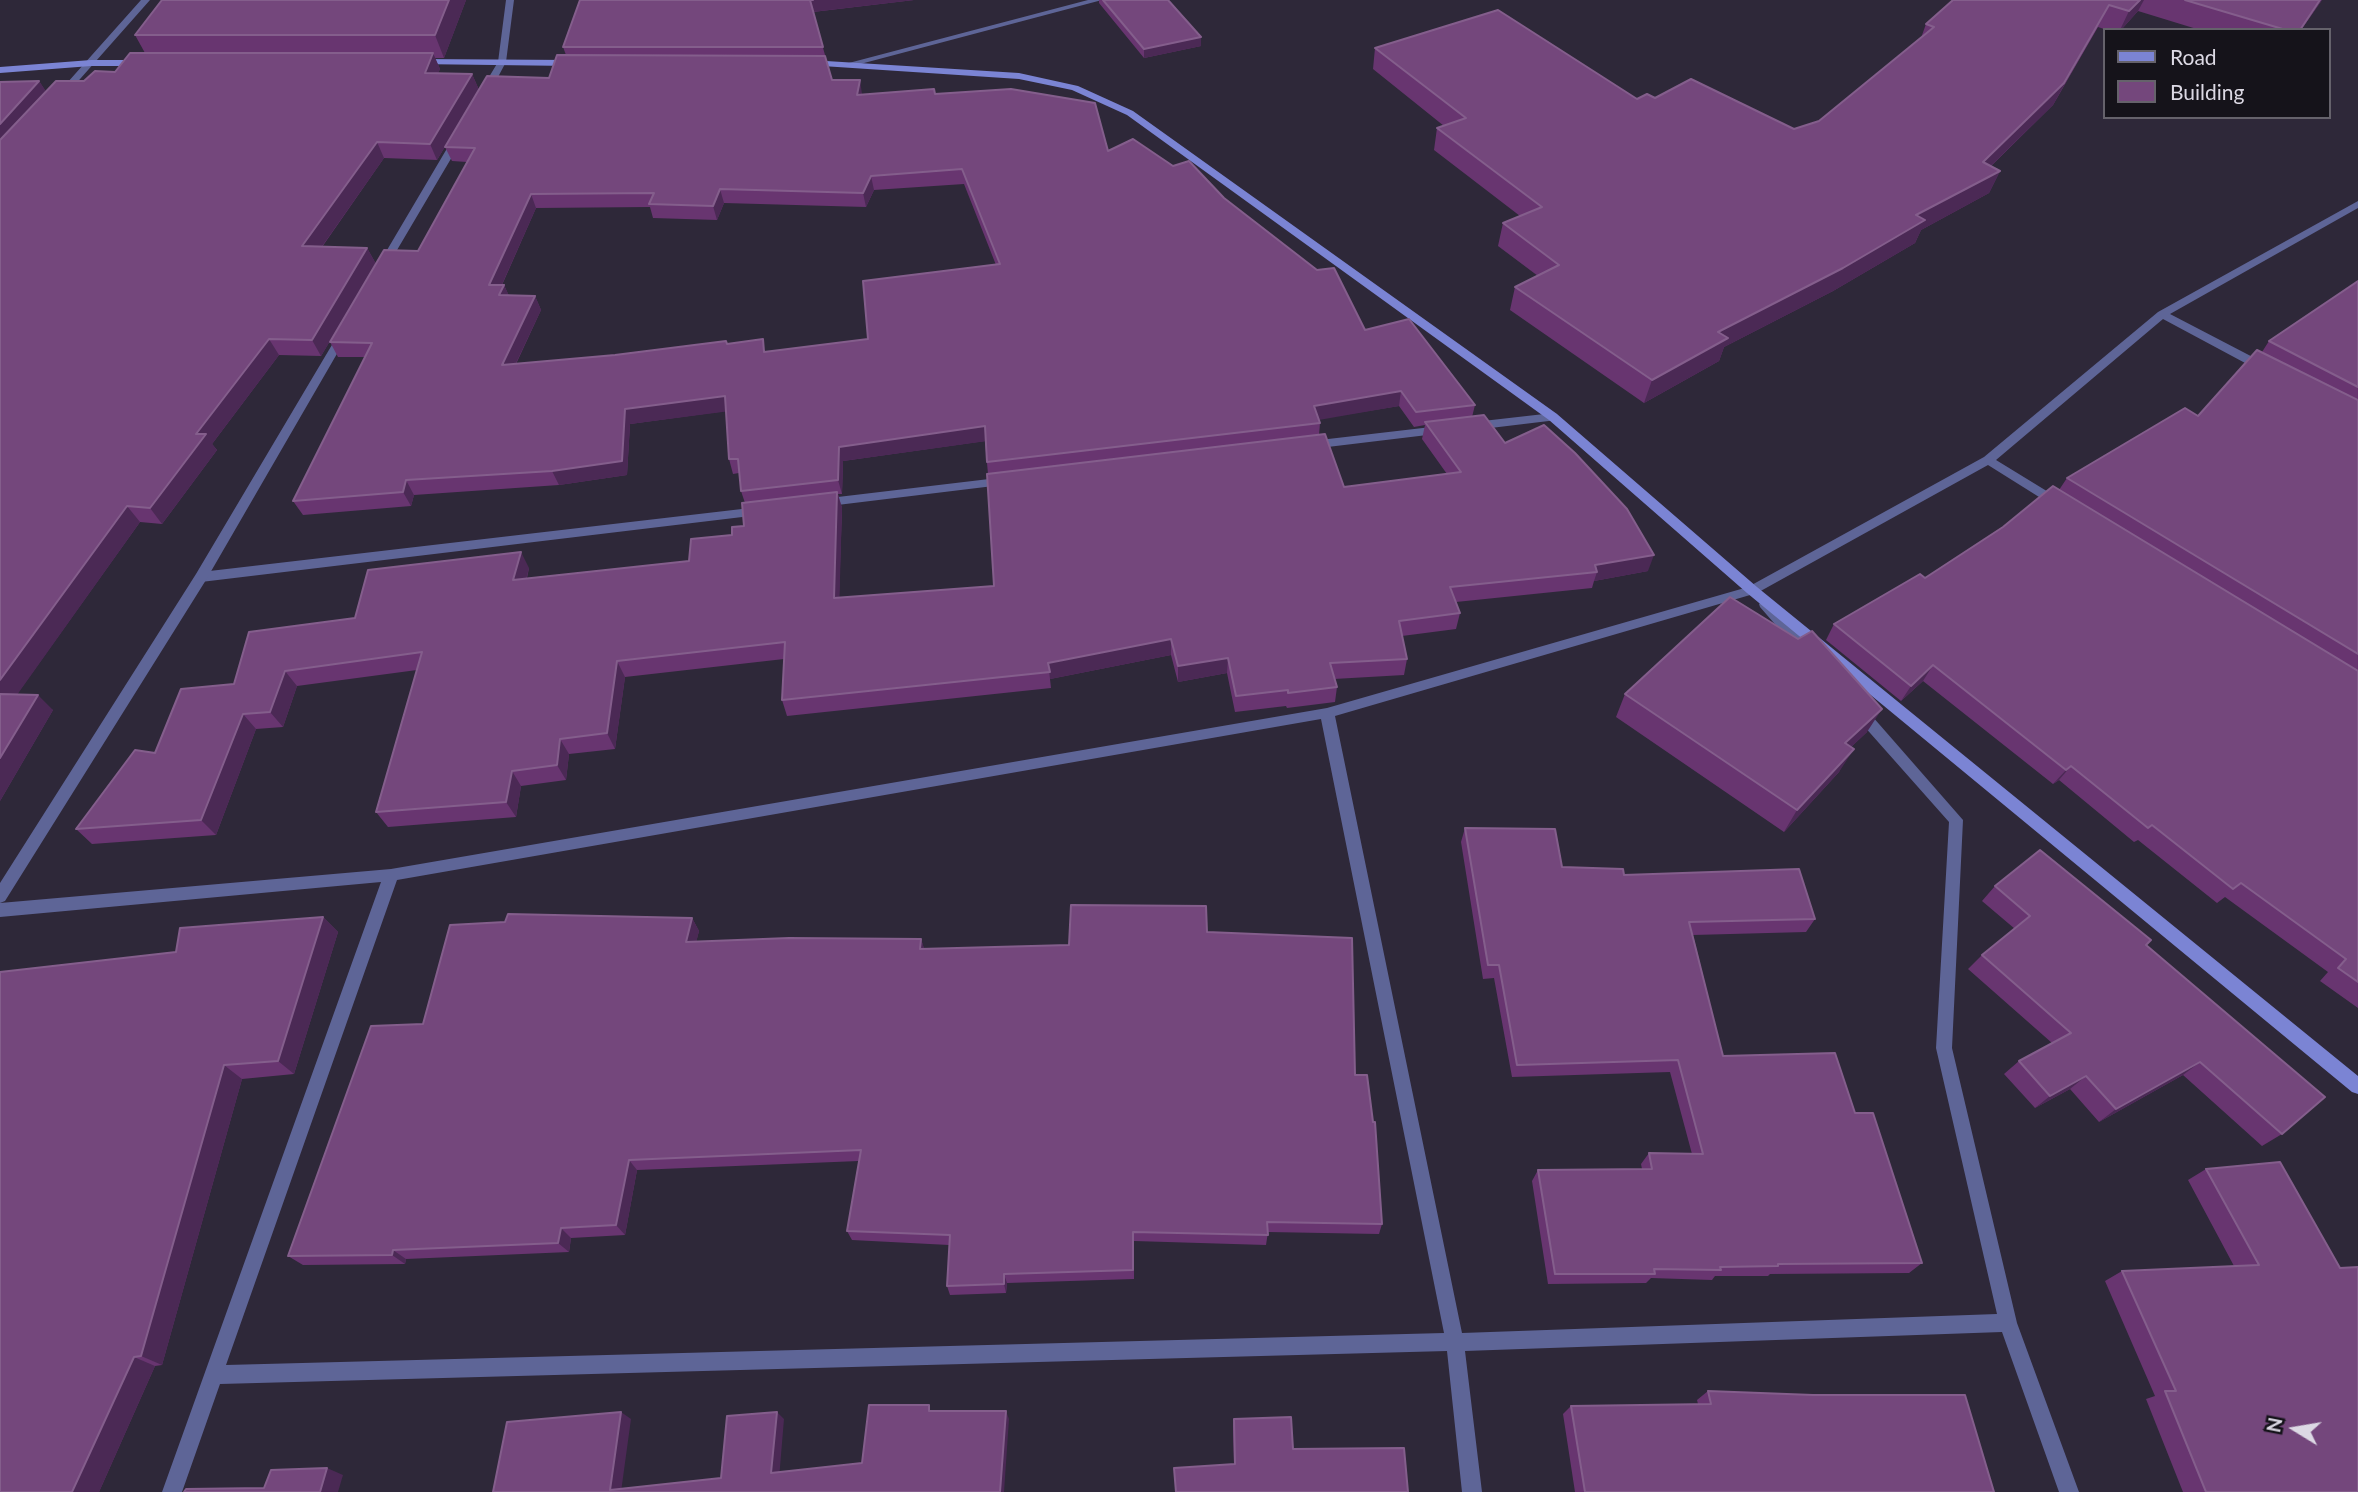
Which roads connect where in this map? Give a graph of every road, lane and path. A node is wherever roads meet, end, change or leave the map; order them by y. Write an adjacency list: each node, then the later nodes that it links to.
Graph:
1 (146, 0): 4 (street)
2 (510, 0): 7 (street)
3 (1098, 0): 10 (street)
4 (91, 62): 5 (main road); 11 (main road); 13 (street)
5 (159, 62)
6 (406, 62): 7 (main road)
7 (502, 62): 8 (main road); 12 (street)
8 (590, 63)
9 (794, 63): 10 (main road)
10 (849, 64): 20 (main road)
11 (0, 70)
12 (481, 98)
13 (55, 102)
14 (460, 134): 16 (street)
15 (2358, 204): 17 (street)
16 (376, 278)
17 (2162, 314): 19 (street); 22 (street)
18 (348, 326): 27 (street)
19 (2272, 372)
20 (1553, 417): 21 (street); 28 (main road)
21 (1304, 446)
22 (1989, 460): 26 (street); 28 (street)
23 (1015, 480): 24 (street)
24 (808, 505)
25 (766, 510): 27 (street)
26 (2069, 510)
27 (201, 577): 33 (street)
28 (1752, 590): 29 (street); 31 (street); 35 (main road)
29 (1817, 663)
30 (1845, 695): 36 (street)
31 (1327, 713): 32 (street); 37 (street)
32 (391, 875): 34 (street); 38 (street)
33 (0, 896)
34 (0, 911)
35 (2358, 1086)
36 (2008, 1323): 37 (street); 41 (street)
37 (1455, 1342): 38 (street); 40 (street)
38 (214, 1375): 39 (street)
39 (172, 1492)
40 (1472, 1492)
41 (2069, 1492)

